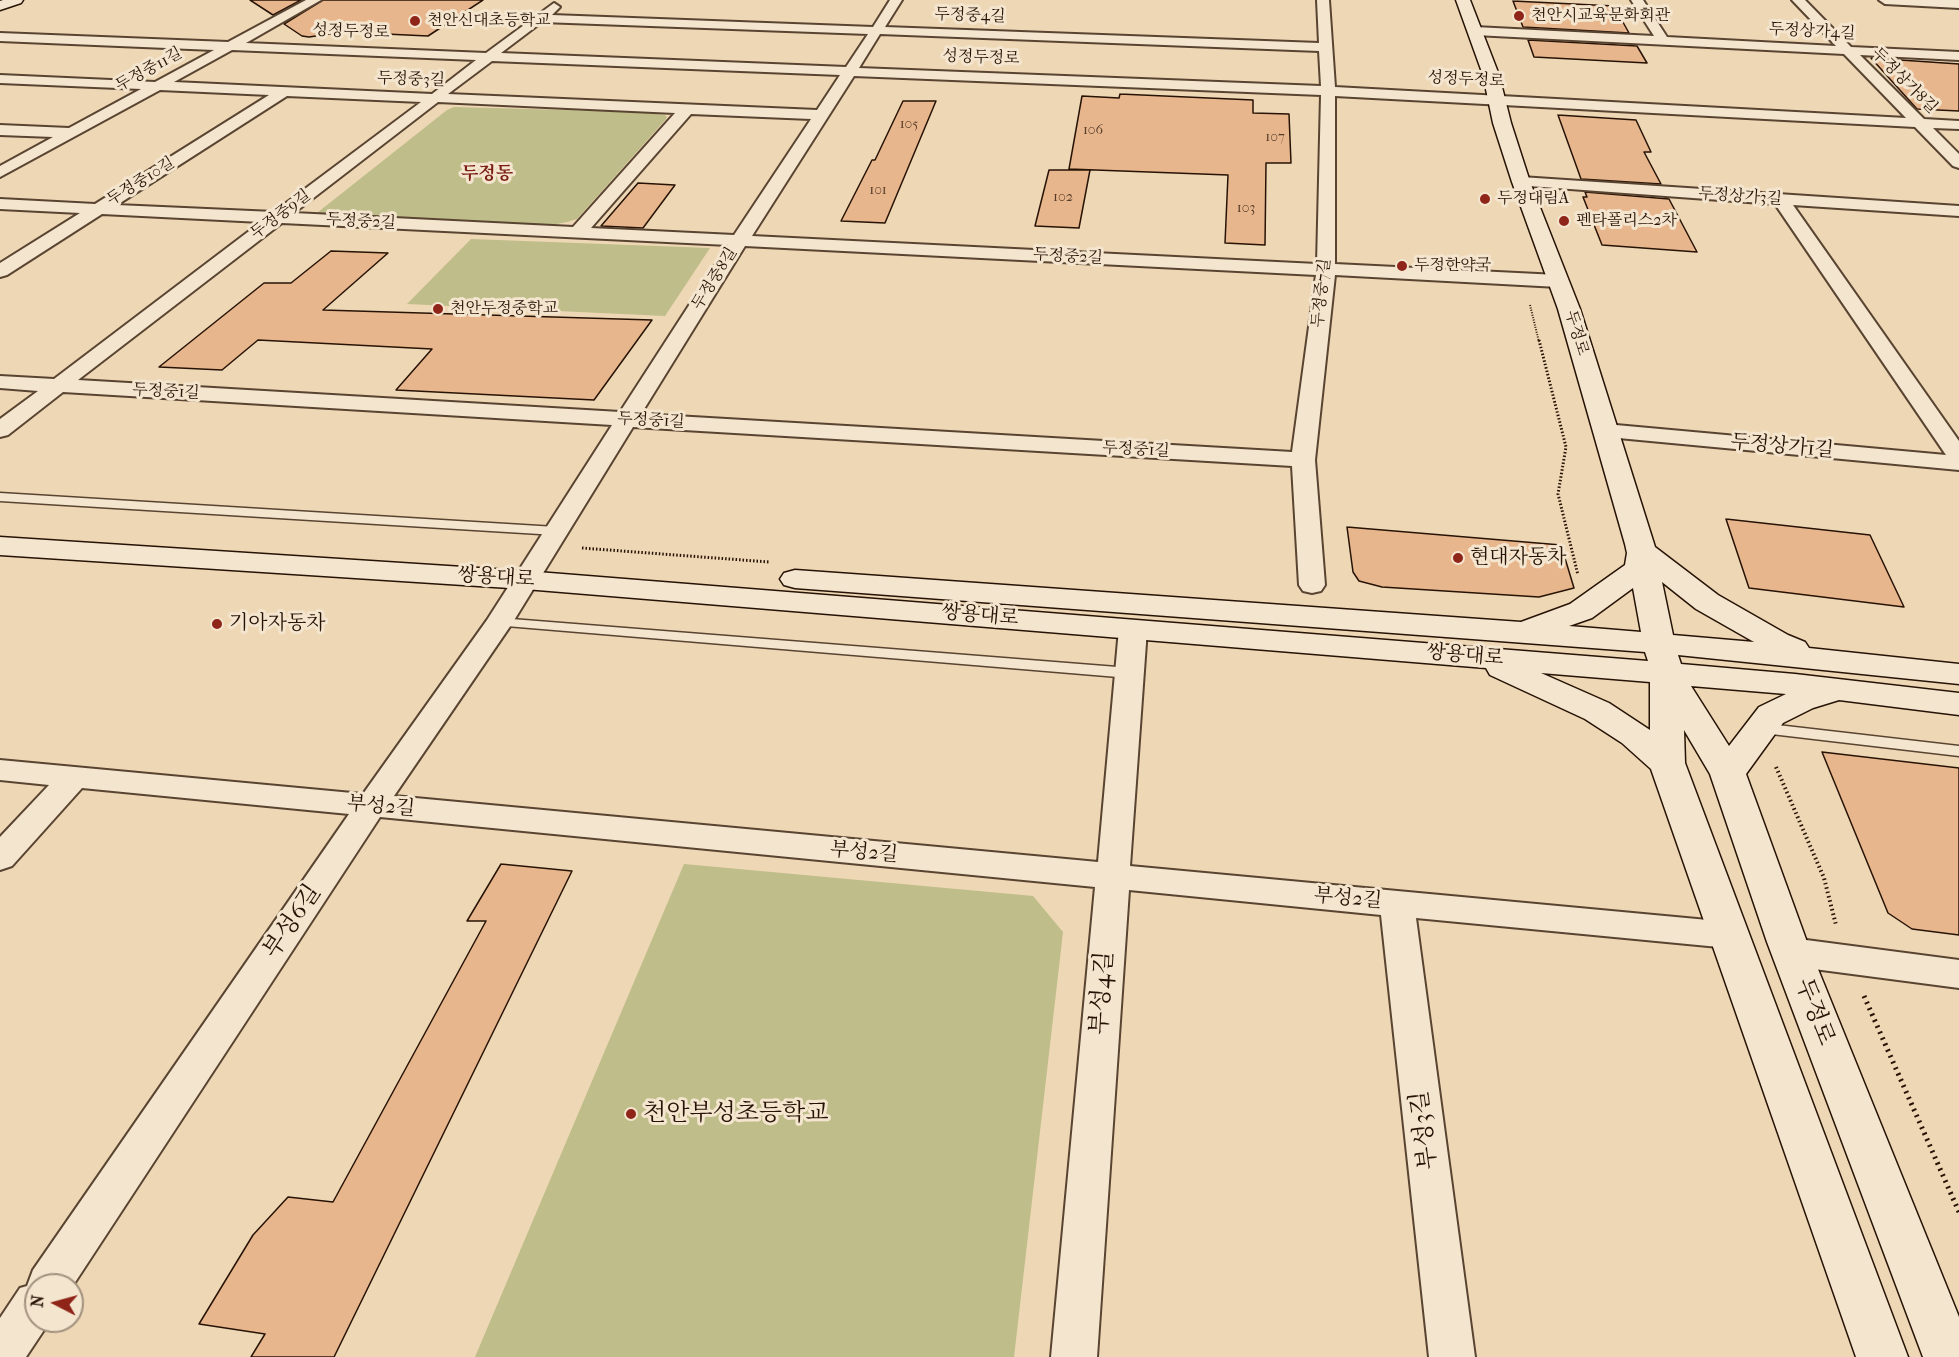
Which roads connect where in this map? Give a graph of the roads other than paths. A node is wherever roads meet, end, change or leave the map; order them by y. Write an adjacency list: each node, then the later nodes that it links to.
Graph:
1 (16, 0): 11 (street)
2 (315, 0): 17 (street, 두정중11길)
3 (563, 0): 12 (street, 두정중9길)
4 (896, 0): 13 (street, 두정중8길)
5 (1323, 0): 18 (street, 두정중7길)
6 (1463, 0): 14 (street, 두정로)
7 (1637, 0): 16 (street)
8 (1798, 0): 19 (street, 두정상가8길)
9 (1885, 0): 10 (street)
10 (1959, 4)
11 (0, 6)
12 (540, 18): 13 (street, 두정중4길); 21 (street, 두정중9길)
13 (877, 29): 18 (street, 두정중4길); 22 (street, 두정중8길)
14 (1475, 31): 16 (street, 두정상가4길); 30 (street, 두정로)
15 (0, 37): 17 (street, 성정두정로)
16 (1663, 40): 19 (street, 두정상가4길)
17 (232, 45): 21 (street, 성정두정로); 25 (street, 두정중11길)
18 (1326, 47): 26 (street, 두정중7길)
19 (1847, 50): 20 (street, 두정상가4길); 33 (street, 두정상가8길)
20 (1959, 56)
21 (489, 57): 22 (street, 성정두정로); 29 (street, 두정중9길)
22 (850, 70): 26 (street, 성정두정로); 32 (street, 두정중8길)
23 (0, 79): 24 (street, 두정중3길)
24 (28, 81): 25 (street, 두정중3길); 28 (street)
25 (155, 87): 27 (street, 두정중3길); 36 (street, 두정중11길)
26 (1328, 91): 30 (street, 성정두정로); 47 (street, 두정중7길)
27 (282, 93): 29 (street, 두정중3길); 42 (street, 두정중10길)
28 (0, 94)
29 (433, 99): 31 (street, 두정중3길); 44 (street, 두정중9길)
30 (1496, 99): 33 (street, 성정두정로); 39 (street, 두정로)
31 (686, 110): 32 (street, 두정중3길); 45 (street)
32 (821, 115): 46 (street, 두정중8길)
33 (1920, 123): 34 (street, 성정두정로); 37 (street, 두정상가8길)
34 (1959, 125)
35 (0, 130): 36 (street)
36 (71, 133): 38 (street, 두정중11길)
37 (1959, 163)
38 (0, 172)
39 (1521, 182): 40 (street, 두정상가3길); 49 (street, 두정로)
40 (1780, 199): 43 (street, 두정상가3길); 55 (street)
41 (0, 204): 42 (street, 두정중2길)
42 (98, 209): 44 (street, 두정중2길); 48 (street, 두정중10길)
43 (1959, 211)
44 (278, 218): 45 (street, 두정중2길); 51 (street, 두정중9길)
45 (578, 232): 46 (street, 두정중2길)
46 (740, 240): 47 (street, 두정중2길); 52 (street, 두정중8길)
47 (1326, 269): 49 (street, 두정중2길); 56 (street, 두정중7길)
48 (0, 271)
49 (1558, 281): 54 (street, 두정로)
50 (0, 382): 51 (street, 두정중1길)
51 (58, 386): 52 (street, 두정중1길); 53 (street, 두정중9길)
52 (627, 420): 56 (street, 두정중1길); 60 (street, 두정중8길)
53 (0, 430)
54 (1605, 431): 57 (street, 두정상가1길); 62 (street, 두정로)
55 (1959, 457)
56 (1303, 460): 64 (street, 두정중7길)
57 (1959, 463)
58 (0, 497): 60 (lane)
59 (0, 524): 63 (street, 쌍용대로)
60 (556, 531): 63 (street, 두정중8길)
61 (0, 546): 63 (street, 쌍용대로)
62 (1642, 551): 67 (street); 69 (street, 두정로); 70 (street)
63 (532, 570): 65 (street, 부성6길); 66 (street, 쌍용대로); 67 (street, 쌍용대로)
64 (1312, 585)
65 (499, 622): 71 (lane); 81 (street, 부성6길)
66 (1133, 629): 68 (street, 쌍용대로); 71 (street, 부성4길)
67 (1523, 632): 69 (street, 쌍용대로)
68 (1476, 656): 69 (street, 쌍용대로); 77 (street)
69 (1663, 658): 70 (street, 쌍용대로); 73 (street, 쌍용대로); 77 (street, 두정로); 79 (street, 두정로)
70 (1819, 659): 72 (street, 쌍용대로)
71 (1130, 673): 83 (street, 부성4길)
72 (1959, 674)
73 (1839, 689): 74 (street, 쌍용대로); 75 (street)
74 (1959, 704)
75 (1760, 728): 76 (lane); 79 (street)
76 (1959, 751)
77 (1667, 764): 85 (street, 두정로)
78 (0, 770): 80 (street, 부성2길)
79 (1728, 774): 86 (street, 두정로)
80 (75, 777): 81 (street, 부성2길); 82 (street)
81 (371, 806): 83 (street, 부성2길); 88 (street, 부성6길)
82 (0, 858)
83 (1112, 876): 84 (street, 부성2길); 91 (street, 부성4길)
84 (1397, 904): 85 (street, 부성2길); 92 (street, 부성3길)
85 (1729, 935): 93 (street, 두정로)
86 (1791, 952): 87 (street); 94 (street, 두정로)
87 (1959, 974)
88 (56, 1273)
89 (24, 1322): 90 (street)
90 (0, 1357)
91 (1074, 1357)
92 (1452, 1357)
93 (1882, 1357)
94 (1949, 1357)

